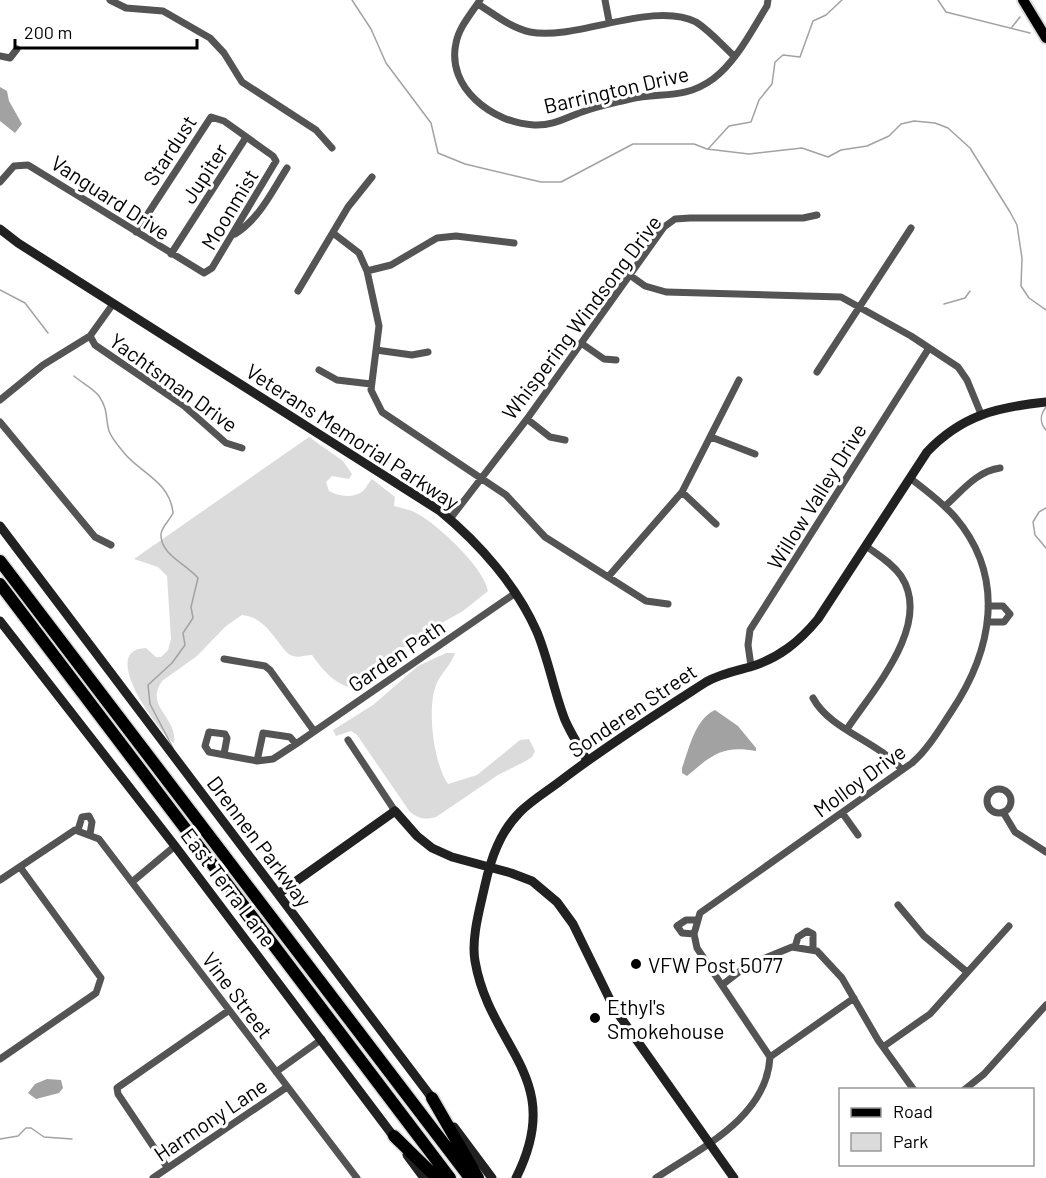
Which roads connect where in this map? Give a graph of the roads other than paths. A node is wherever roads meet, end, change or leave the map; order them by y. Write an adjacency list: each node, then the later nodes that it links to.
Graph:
1 (110, 0): 12 (street)
2 (605, 0): 6 (street)
3 (768, 0): 10 (street, Barrington Drive)
4 (1023, 0): 7 (main road)
5 (479, 2): 6 (street); 10 (street, Barrington Drive)
6 (609, 21): 10 (street)
7 (1046, 38)
8 (17, 49): 9 (street)
9 (0, 56)
10 (734, 56)
11 (245, 139): 19 (street, Stardust); 21 (street, Moonmist); 23 (street, Jupiter)
12 (333, 148)
13 (287, 168): 21 (street)
14 (372, 177): 20 (street)
15 (0, 182): 19 (street, Vanguard Drive)
16 (817, 215): 26 (street, Whispering Windsong Drive)
17 (911, 228): 29 (street)
18 (0, 229): 28 (street, Veterans Memorial Parkway)
19 (136, 232): 23 (street, Vanguard Drive)
20 (333, 233): 24 (street); 27 (street)
21 (233, 236): 25 (street, Moonmist)
22 (514, 243): 24 (street)
23 (171, 254): 25 (street, Vanguard Drive)
24 (367, 271): 33 (street)
25 (208, 272)
26 (631, 276): 29 (street); 31 (street, Whispering Windsong Drive)
27 (298, 291)
28 (113, 303): 30 (street); 54 (street, Veterans Memorial Parkway)
29 (858, 306): 32 (street); 37 (street)
30 (90, 336): 40 (street); 47 (street, Yachtsman Drive)
31 (581, 343): 35 (street); 43 (street, Whispering Windsong Drive)
32 (929, 348): 42 (street); 69 (street, Willow Valley Drive)
33 (376, 350): 34 (street); 39 (street)
34 (428, 351)
35 (616, 360)
36 (319, 370): 39 (street)
37 (817, 372)
38 (739, 380): 45 (street)
39 (371, 384): 50 (street)
40 (0, 400)
41 (1041, 402): 42 (street, Sonderen Street)
42 (981, 414): 51 (street, Sonderen Street)
43 (526, 419): 46 (street); 50 (street, Whispering Windsong Drive)
44 (0, 422): 57 (street)
45 (711, 437): 48 (street); 52 (street)
46 (565, 440)
47 (242, 448)
48 (755, 454)
49 (1000, 468): 53 (street)
50 (482, 477): 54 (street, Whispering Windsong Drive); 60 (street)
51 (910, 478): 53 (street, Molloy Drive); 58 (street, Sonderen Street)
52 (682, 492): 55 (street); 60 (street)
53 (945, 506): 64 (street, Molloy Drive)
54 (450, 519): 62 (street, Veterans Memorial Parkway)
55 (716, 524)
56 (0, 526): 91 (street, Drennen Parkway)
57 (111, 545)
58 (866, 546): 69 (street, Sonderen Street); 71 (street)
59 (0, 561): 120 (highway)
60 (608, 577): 63 (street)
61 (0, 584): 119 (highway)
62 (514, 594): 72 (street, Garden Path); 77 (street, Veterans Memorial Parkway)
63 (668, 604)
64 (988, 606): 66 (street, Molloy Drive); 66 (street)
65 (0, 621): 67 (street, East Terra Lane)
66 (988, 622): 78 (street, Molloy Drive)
67 (4, 633): 85 (street, East Terra Lane)
68 (224, 659): 72 (street)
69 (751, 666): 77 (street, Sonderen Street)
70 (813, 699): 71 (street)
71 (847, 729): 78 (street)
72 (314, 731): 74 (street, Garden Path)
73 (348, 740): 79 (street)
74 (296, 744): 76 (street, Garden Path); 76 (street)
75 (224, 754): 76 (street)
76 (257, 761)
77 (587, 761): 88 (street, Sonderen Street)
78 (902, 770): 81 (street, Molloy Drive)
79 (395, 812): 88 (street); 91 (street)
80 (1003, 812): 86 (street)
81 (843, 814): 84 (street); 93 (street, Molloy Drive)
82 (78, 830): 83 (street, Vine Street); 83 (street, Vine Street); 87 (street, Vine Street)
83 (90, 834): 90 (street, Vine Street)
84 (858, 834)
85 (175, 846): 90 (street); 103 (street, East Terra Lane)
86 (1046, 852)
87 (20, 867): 89 (street, Vine Street); 106 (street)
88 (489, 868): 113 (street); 123 (street, Sonderen Street)
89 (0, 880)
90 (132, 882): 102 (street, Vine Street)
91 (278, 894): 111 (street, Drennen Parkway)
92 (898, 905): 98 (street)
93 (696, 920): 95 (street); 95 (street, Molloy Drive)
94 (1009, 926): 98 (street)
95 (694, 934): 99 (street, Molloy Drive)
96 (795, 947): 97 (street); 97 (street); 99 (street)
97 (813, 949): 100 (street)
98 (967, 972): 104 (street)
99 (722, 985): 105 (street, Molloy Drive)
100 (854, 998): 104 (street); 105 (street)
101 (1046, 1005): 110 (street)
102 (228, 1011): 107 (street, Vine Street); 114 (street)
103 (322, 1040): 107 (street, Harmony Lane); 112 (street, East Terra Lane)
104 (883, 1047): 109 (street)
105 (770, 1057): 113 (street)
106 (0, 1059)
107 (276, 1072): 108 (street, Vine Street)
108 (286, 1087): 114 (street, Harmony Lane); 116 (street, Vine Street)
109 (913, 1088)
110 (965, 1088)
111 (432, 1098): 121 (highway); 122 (street, Drennen Parkway)
112 (394, 1136): 117 (street, East Terra Lane); 118 (highway)
113 (709, 1142): 124 (street); 125 (street)
114 (167, 1167): 115 (street, Harmony Lane)
115 (153, 1178)
116 (357, 1178)
117 (424, 1178)
118 (437, 1178)
119 (450, 1178)
120 (470, 1178)
121 (478, 1178)
122 (492, 1178)
123 (516, 1178)
124 (656, 1178)
125 (734, 1178)

